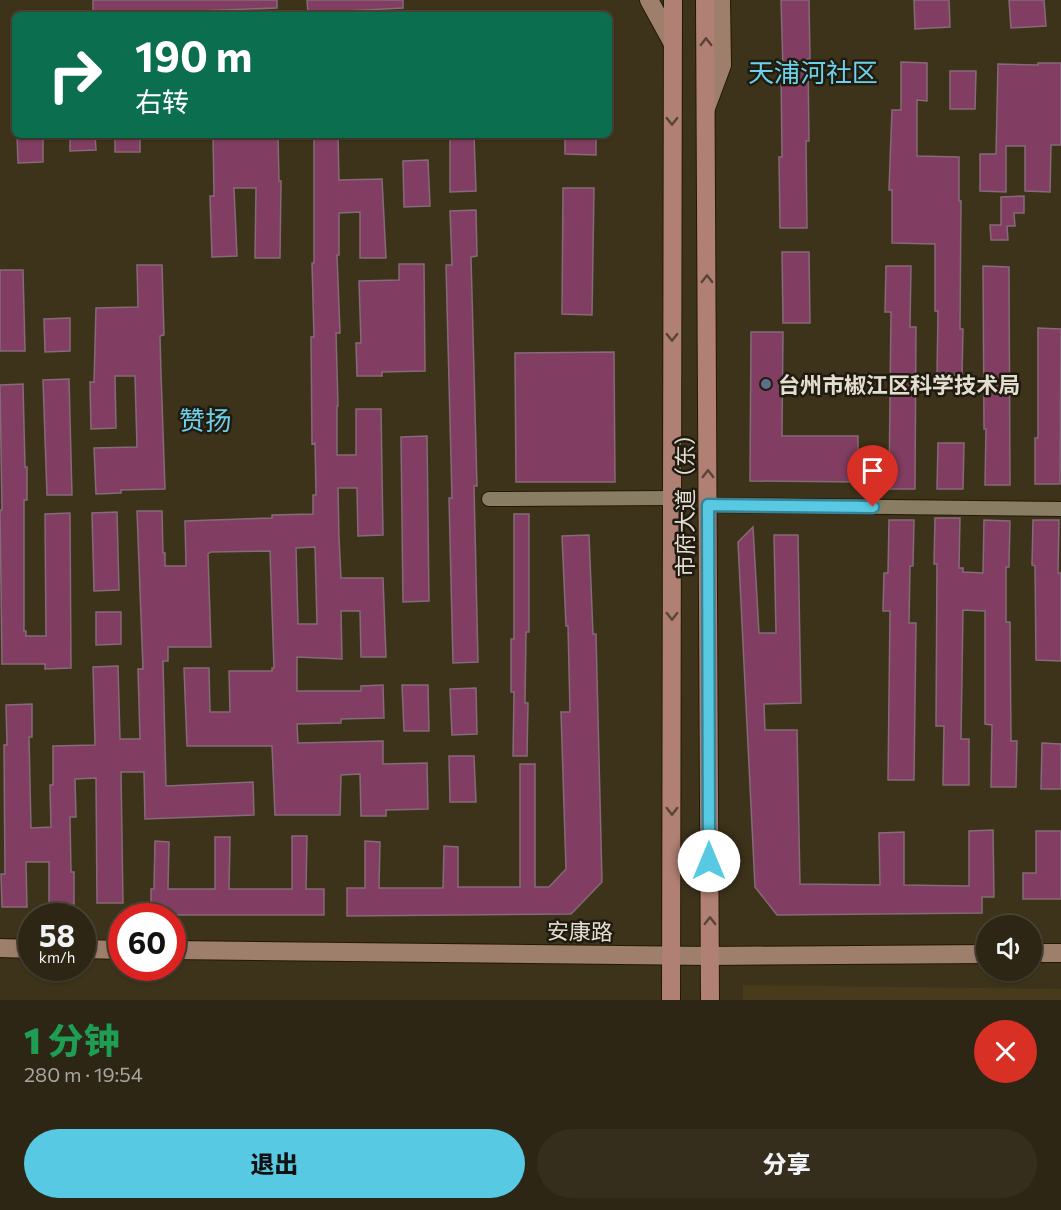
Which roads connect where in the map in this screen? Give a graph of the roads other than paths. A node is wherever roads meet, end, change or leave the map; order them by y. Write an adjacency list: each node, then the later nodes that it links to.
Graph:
1 (649, 0): 5 (street)
2 (673, 0): 5 (main road, 市府大道（东）)
3 (705, 0): 6 (main road, 市府大道（东）, one-way to 3)
4 (721, 0): 6 (street)
5 (672, 42): 7 (main road, 市府大道（东）, one-way to 7)
6 (706, 109): 9 (main road, 市府大道（东）, one-way to 6)
7 (672, 498): 8 (street); 17 (main road, 市府大道（东）, one-way to 17)
8 (489, 499)
9 (708, 505): 10 (street); 18 (main road, 市府大道（东）, one-way to 9)
10 (1061, 508)
11 (0, 948): 12 (street)
12 (18, 949)
13 (186, 950): 17 (street, 安康路)
14 (1042, 953): 15 (street)
15 (1061, 953)
16 (976, 954): 18 (street, 安康路)
17 (672, 956): 18 (street, 安康路); 19 (main road, 市府大道（东）)
18 (710, 956): 20 (main road, 市府大道（东）)
19 (671, 1000)
20 (710, 1000)

